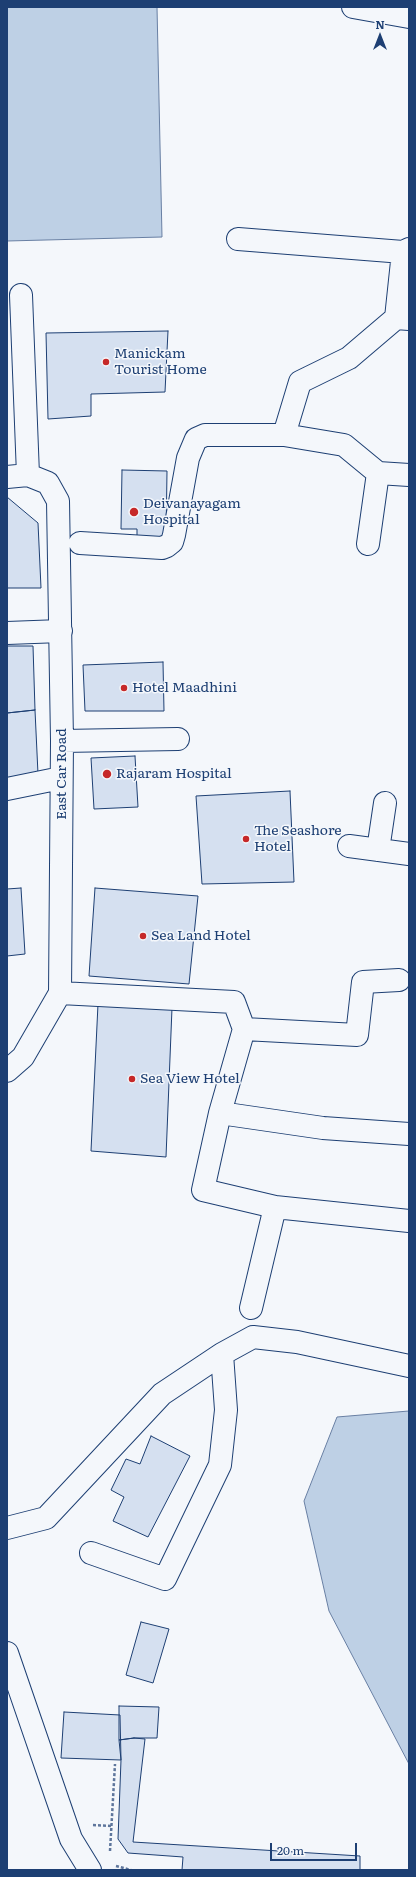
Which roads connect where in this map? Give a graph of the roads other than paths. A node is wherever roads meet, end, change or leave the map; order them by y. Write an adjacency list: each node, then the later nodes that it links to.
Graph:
1 (353, 7): 2 (street)
2 (409, 17)
3 (238, 239): 4 (street)
4 (406, 251): 6 (street)
5 (22, 295): 10 (street)
6 (403, 319): 7 (street)
7 (284, 435): 8 (street); 11 (street)
8 (378, 473): 9 (street); 12 (street)
9 (409, 475)
10 (17, 476): 13 (street, East Car Road)
11 (80, 543)
12 (368, 544)
13 (61, 631): 14 (street); 16 (street, East Car Road)
14 (7, 633)
15 (178, 739): 16 (street)
16 (62, 741): 17 (street, East Car Road)
17 (61, 778): 18 (street); 24 (street, East Car Road)
18 (7, 789)
19 (385, 803): 21 (street)
20 (349, 846): 21 (street)
21 (378, 850): 22 (street)
22 (409, 854)
23 (399, 980): 25 (street)
24 (60, 993): 25 (street); 26 (street, East Car Road)
25 (244, 1029): 27 (street)
26 (7, 1071)
27 (220, 1113): 28 (street); 29 (street)
28 (409, 1134)
29 (275, 1207): 30 (street); 31 (street)
30 (409, 1221)
31 (251, 1308)
32 (222, 1354): 33 (street); 34 (street); 35 (street)
33 (409, 1366)
34 (7, 1528)
35 (91, 1553)
36 (7, 1653): 37 (street)
37 (90, 1870)

